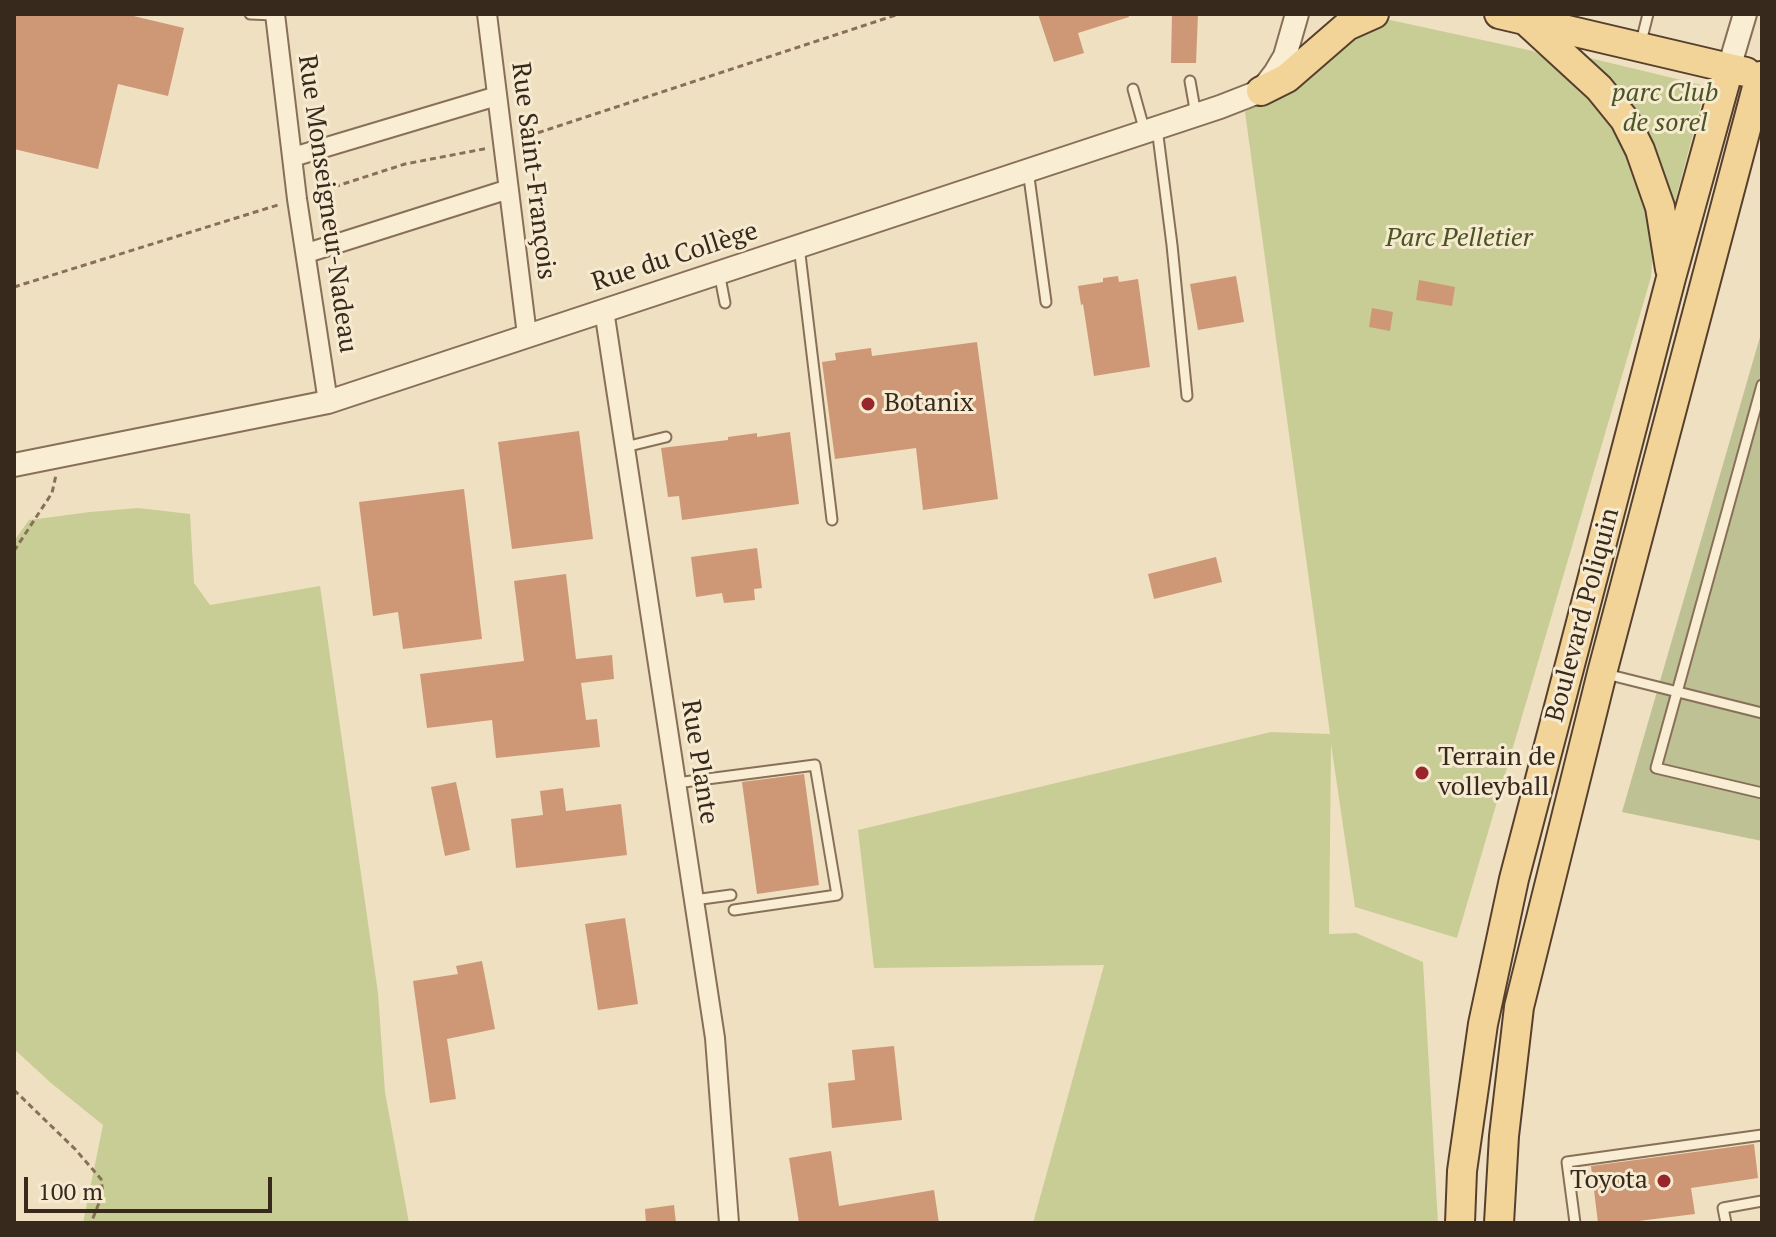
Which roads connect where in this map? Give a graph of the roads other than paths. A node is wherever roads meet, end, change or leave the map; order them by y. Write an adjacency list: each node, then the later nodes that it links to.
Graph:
1 (250, 14): 7 (lane)
2 (487, 14): 16 (street, Rue Saint-François)
3 (1297, 14): 15 (street)
4 (1374, 14): 15 (main road)
5 (1648, 14): 10 (lane)
6 (1745, 14): 11 (street, Boulevard Poliquin)
7 (275, 15): 20 (street, Rue Monseigneur-Nadeau)
8 (1512, 17): 9 (main road); 27 (main road)
9 (1566, 22): 10 (main road)
10 (1640, 47): 11 (main road)
11 (1729, 68): 12 (main road); 27 (main road, Boulevard Poliquin)
12 (1761, 74): 23 (main road, Boulevard Poliquin)
13 (1190, 81): 17 (lane)
14 (1133, 89): 18 (lane)
15 (1261, 91): 17 (street, Rue du Collège)
16 (497, 96): 20 (street); 22 (street, Rue Saint-François)
17 (1196, 115): 18 (street, Rue du Collège)
18 (1151, 130): 21 (street, Rue du Collège); 33 (lane)
19 (1762, 130): 23 (main road)
20 (293, 157): 25 (street, Rue Monseigneur-Nadeau)
21 (1028, 170): 24 (street, Rue du Collège); 28 (lane)
22 (509, 189): 25 (street); 31 (street, Rue Saint-François)
23 (1727, 202): 39 (main road, Boulevard Poliquin)
24 (799, 246): 26 (street, Rue du Collège); 38 (lane)
25 (307, 253): 34 (street, Rue Monseigneur-Nadeau)
26 (719, 272): 29 (lane); 30 (street, Rue du Collège)
27 (1671, 278): 50 (main road, Boulevard Poliquin)
28 (1046, 302)
29 (725, 303)
30 (604, 310): 31 (street, Rue du Collège); 36 (street, Rue Plante)
31 (527, 335): 34 (street, Rue du Collège)
32 (1762, 385): 40 (lane)
33 (1187, 396)
34 (328, 402): 37 (street, Rue du Collège)
35 (666, 437): 36 (lane)
36 (625, 447): 42 (street, Rue Plante)
37 (14, 465)
38 (832, 520)
39 (1602, 673): 40 (lane); 51 (main road, Boulevard Poliquin)
40 (1678, 692): 41 (lane); 43 (lane)
41 (1762, 713)
42 (676, 783): 45 (street, Rue Plante); 46 (lane)
43 (1762, 793)
44 (731, 895): 45 (lane)
45 (694, 900): 49 (street, Rue Plante)
46 (734, 910)
47 (1762, 1135): 52 (lane)
48 (1762, 1201): 53 (lane)
49 (729, 1223)
50 (1460, 1223)
51 (1499, 1223)
52 (1575, 1223)
53 (1726, 1223)

